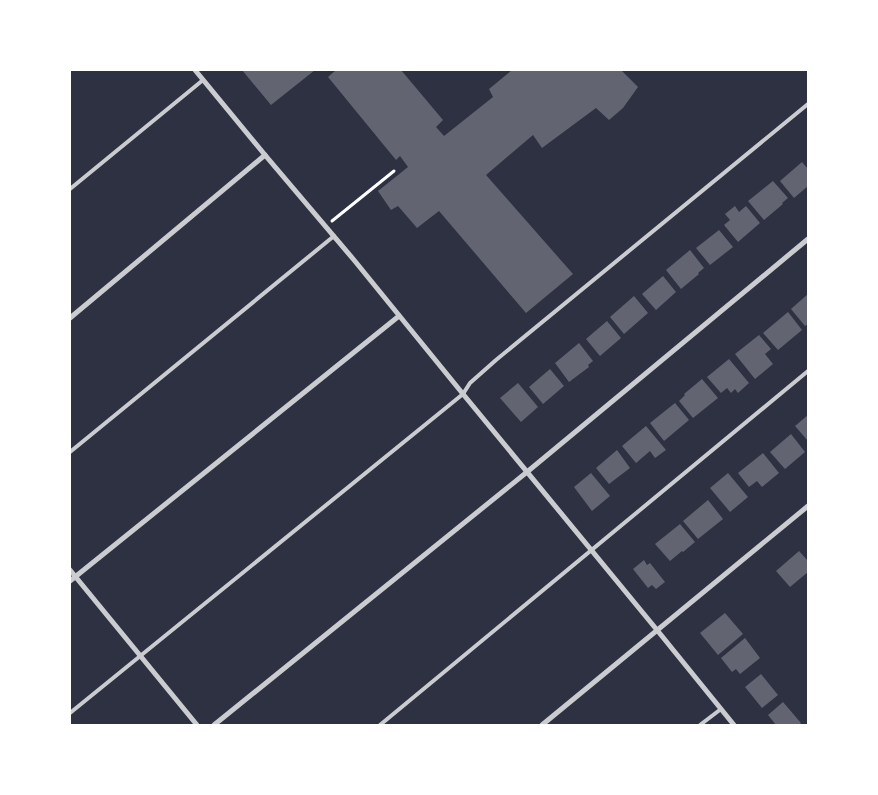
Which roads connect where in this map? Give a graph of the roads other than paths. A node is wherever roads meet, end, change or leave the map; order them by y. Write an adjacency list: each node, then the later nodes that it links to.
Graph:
1 (195, 70): 2 (street)
2 (203, 80): 4 (street); 5 (lane)
3 (808, 104): 11 (lane)
4 (265, 155): 6 (street); 9 (street)
5 (70, 189)
6 (334, 236): 8 (street); 12 (lane)
7 (808, 239): 13 (street)
8 (399, 316): 11 (street); 17 (street)
9 (70, 318)
10 (808, 371): 15 (lane)
11 (462, 394): 13 (street); 20 (lane)
12 (70, 452)
13 (527, 472): 15 (street); 24 (street)
14 (807, 509): 19 (street)
15 (592, 550): 19 (street); 25 (lane)
16 (70, 570): 17 (street)
17 (76, 576): 18 (street); 20 (street)
18 (70, 581)
19 (657, 630): 21 (street); 26 (street)
20 (140, 655): 22 (lane); 23 (street)
21 (721, 708): 27 (lane); 28 (street)
22 (70, 713)
23 (197, 725)
24 (214, 725)
25 (380, 725)
26 (542, 725)
27 (700, 725)
28 (734, 725)

